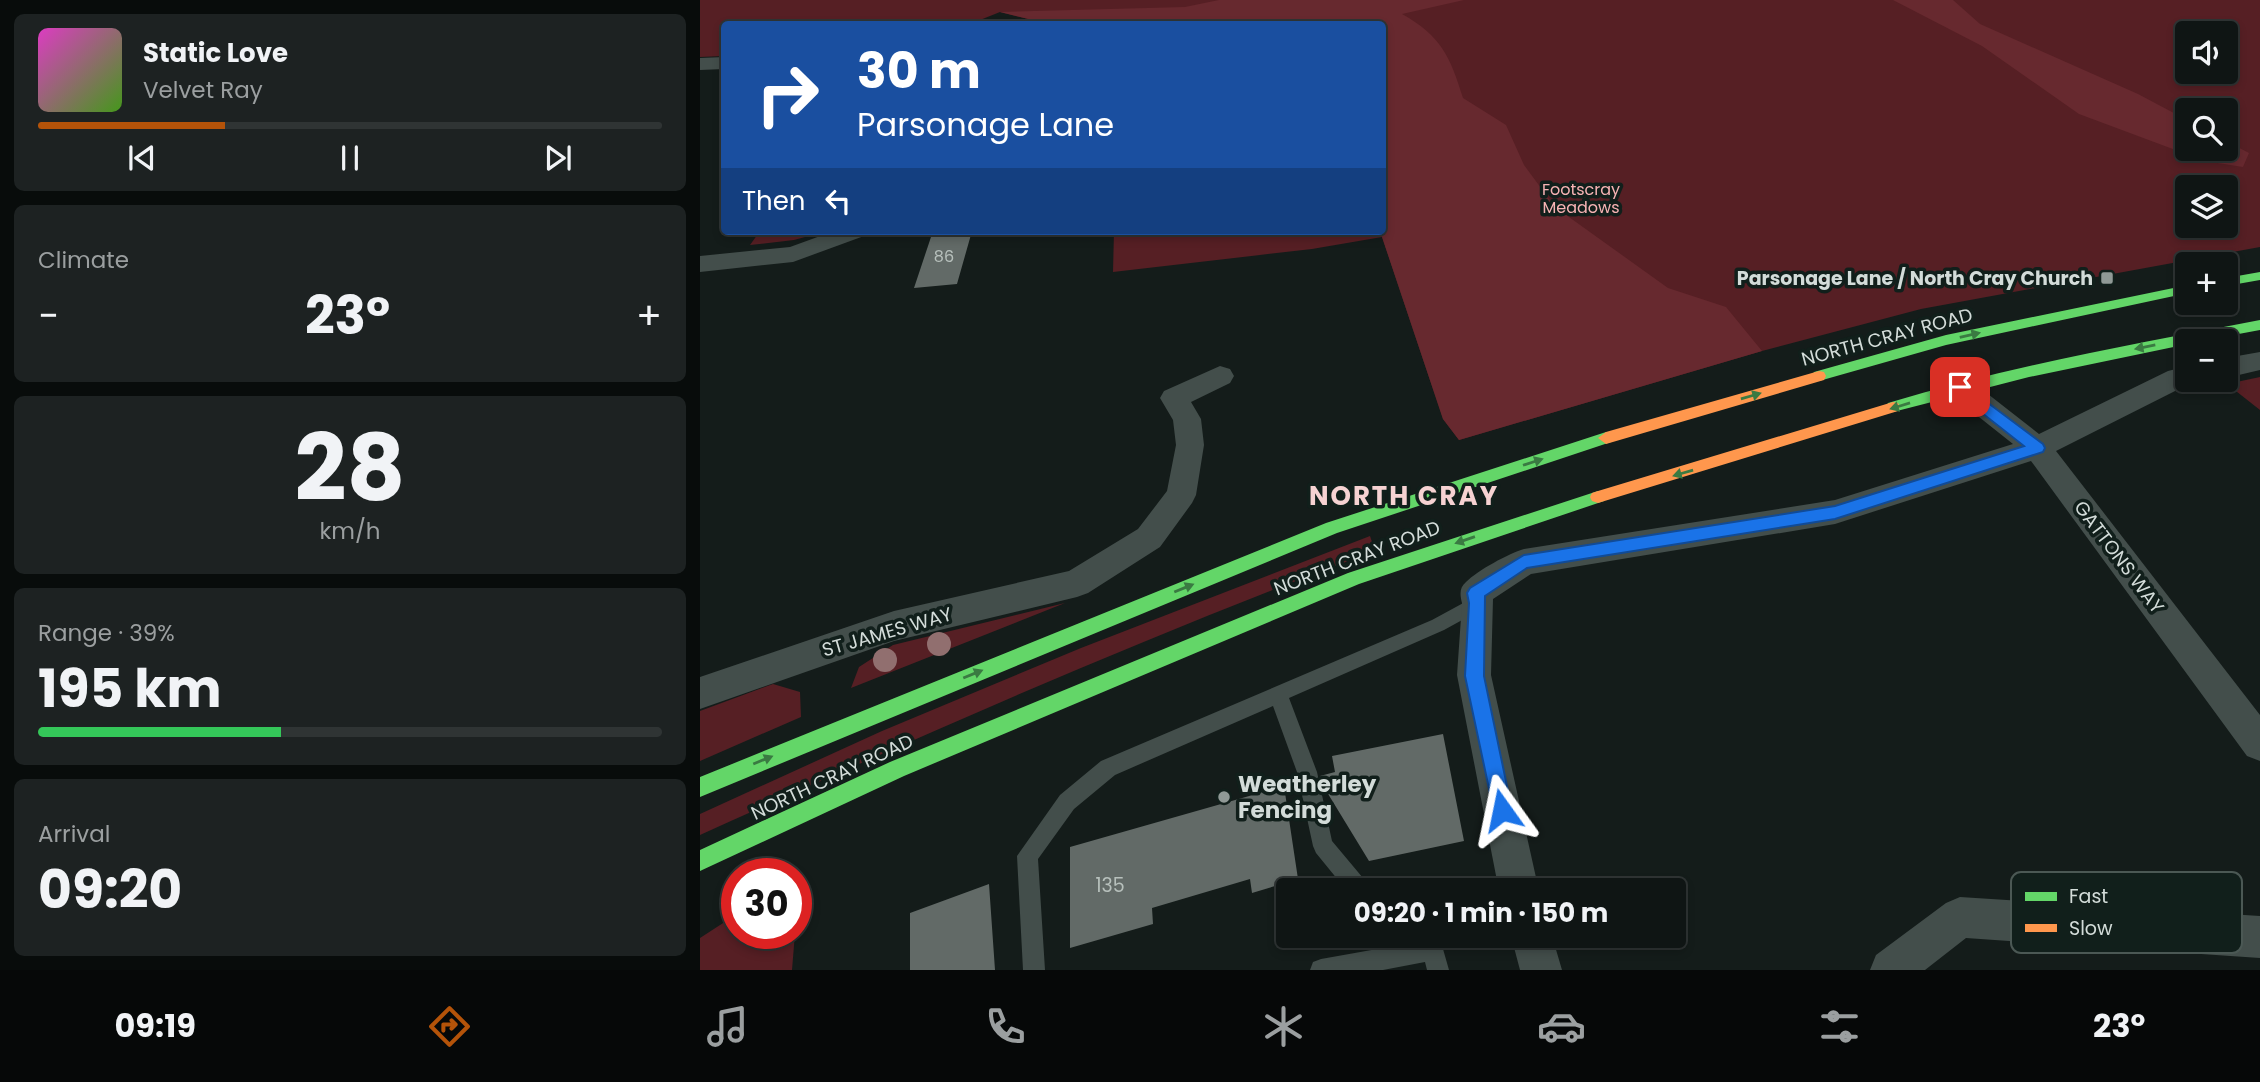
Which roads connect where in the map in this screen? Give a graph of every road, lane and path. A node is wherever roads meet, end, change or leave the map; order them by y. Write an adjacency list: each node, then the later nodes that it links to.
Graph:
1 (721, 63): 2 (street)
2 (700, 64)
3 (845, 235): 4 (street)
4 (700, 264)
5 (2260, 276): 6 (main road)
6 (2238, 280)
7 (2175, 292): 19 (main road, NORTH CRAY ROAD, one-way to 7)
8 (2260, 325): 13 (main road, NORTH CRAY ROAD, one-way to 13)
9 (2260, 361): 10 (street)
10 (2238, 366)
11 (1220, 376): 16 (street, ST JAMES WAY)
12 (2175, 379): 14 (street)
13 (1960, 387): 14 (street, GATTONS WAY); 20 (main road, NORTH CRAY ROAD, one-way to 20)
14 (2037, 448): 15 (street); 18 (street, GATTONS WAY)
15 (1478, 603): 17 (lane); 22 (street)
16 (700, 692)
17 (1278, 694): 21 (lane); 29 (lane)
18 (2260, 744)
19 (700, 787)
20 (700, 861)
21 (1350, 878)
22 (1516, 878)
23 (2011, 920): 33 (street)
24 (2242, 936): 25 (street)
25 (2260, 937)
26 (1398, 948): 30 (lane)
27 (1423, 948): 31 (lane)
28 (1535, 948): 32 (street)
29 (1034, 970)
30 (1321, 970)
31 (1438, 970)
32 (1541, 970)
33 (1891, 970)

